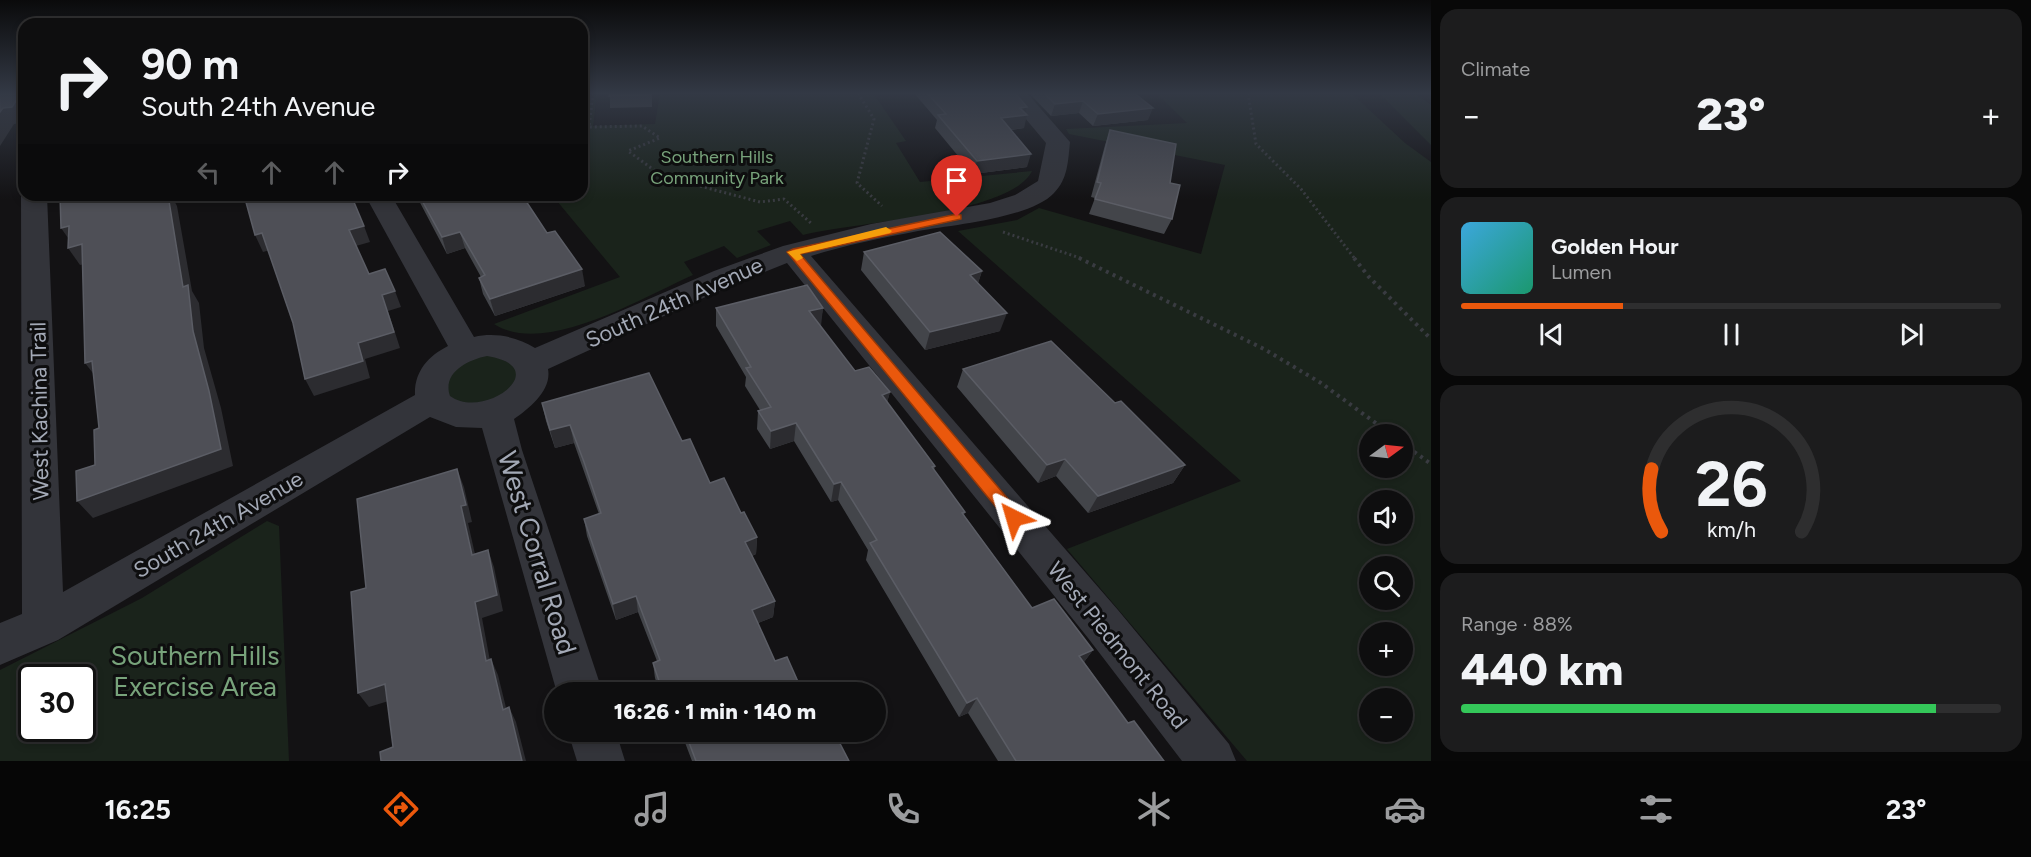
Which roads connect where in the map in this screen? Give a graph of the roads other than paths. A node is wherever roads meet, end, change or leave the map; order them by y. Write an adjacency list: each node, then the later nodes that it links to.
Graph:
1 (1046, 129): 4 (street, South 24th Avenue)
2 (34, 201): 9 (street, West Kachina Trail)
3 (381, 201): 5 (street)
4 (793, 252): 6 (street, South 24th Avenue); 14 (street, West Piedmont Road)
5 (466, 350): 6 (street); 7 (street)
6 (530, 363): 8 (street)
7 (434, 400): 8 (street); 9 (street, South 24th Avenue)
8 (496, 413): 11 (street, West Corral Road)
9 (43, 626): 10 (street, South 24th Avenue)
10 (0, 644)
11 (577, 682)
12 (595, 742): 13 (street)
13 (601, 761)
14 (1212, 761)

